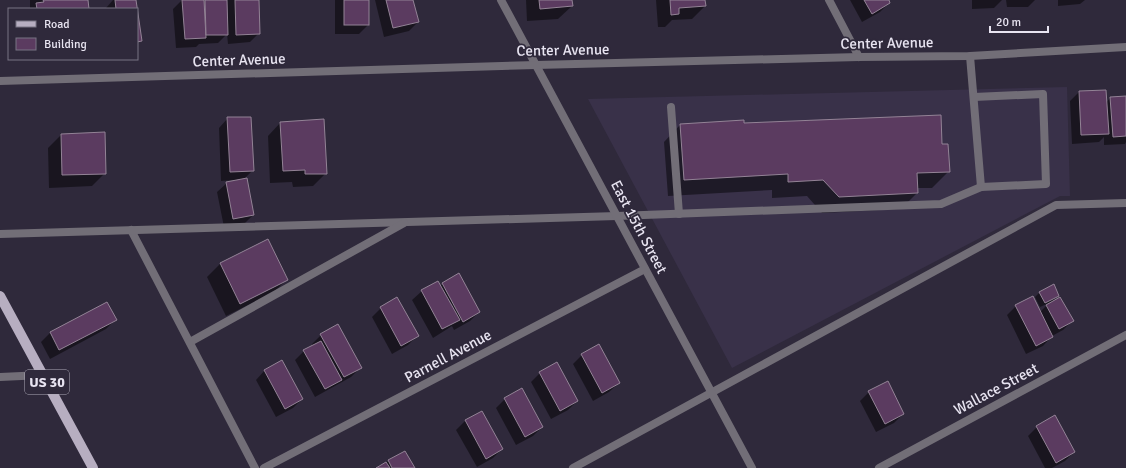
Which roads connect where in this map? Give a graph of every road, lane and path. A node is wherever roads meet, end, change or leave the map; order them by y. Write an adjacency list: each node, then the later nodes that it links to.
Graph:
1 (501, 0): 6 (street, East 15th Street)
2 (829, 0): 5 (street)
3 (1126, 47): 4 (street, Center Avenue)
4 (970, 56): 5 (street, Center Avenue); 8 (street)
5 (859, 57): 6 (street, Center Avenue)
6 (536, 65): 7 (street, Center Avenue); 13 (street, East 15th Street)
7 (0, 81)
8 (974, 97): 10 (street); 10 (street)
9 (671, 107): 12 (street)
10 (981, 187): 12 (street)
11 (1126, 203): 23 (street)
12 (679, 214): 13 (street)
13 (617, 216): 14 (street); 17 (street, East 15th Street)
14 (405, 222): 15 (street); 20 (street)
15 (131, 230): 16 (street); 20 (street)
16 (0, 234)
17 (645, 269): 23 (street, East 15th Street); 26 (street, Parnell Avenue)
18 (0, 296): 21 (main road, US 30)
19 (1126, 335): 29 (street, Wallace Street)
20 (190, 342): 25 (street)
21 (43, 375): 22 (street); 24 (main road, US 30)
22 (0, 377)
23 (712, 393): 27 (street); 28 (street, East 15th Street)
24 (93, 468)
25 (255, 468)
26 (264, 468)
27 (573, 468)
28 (752, 468)
29 (879, 468)

